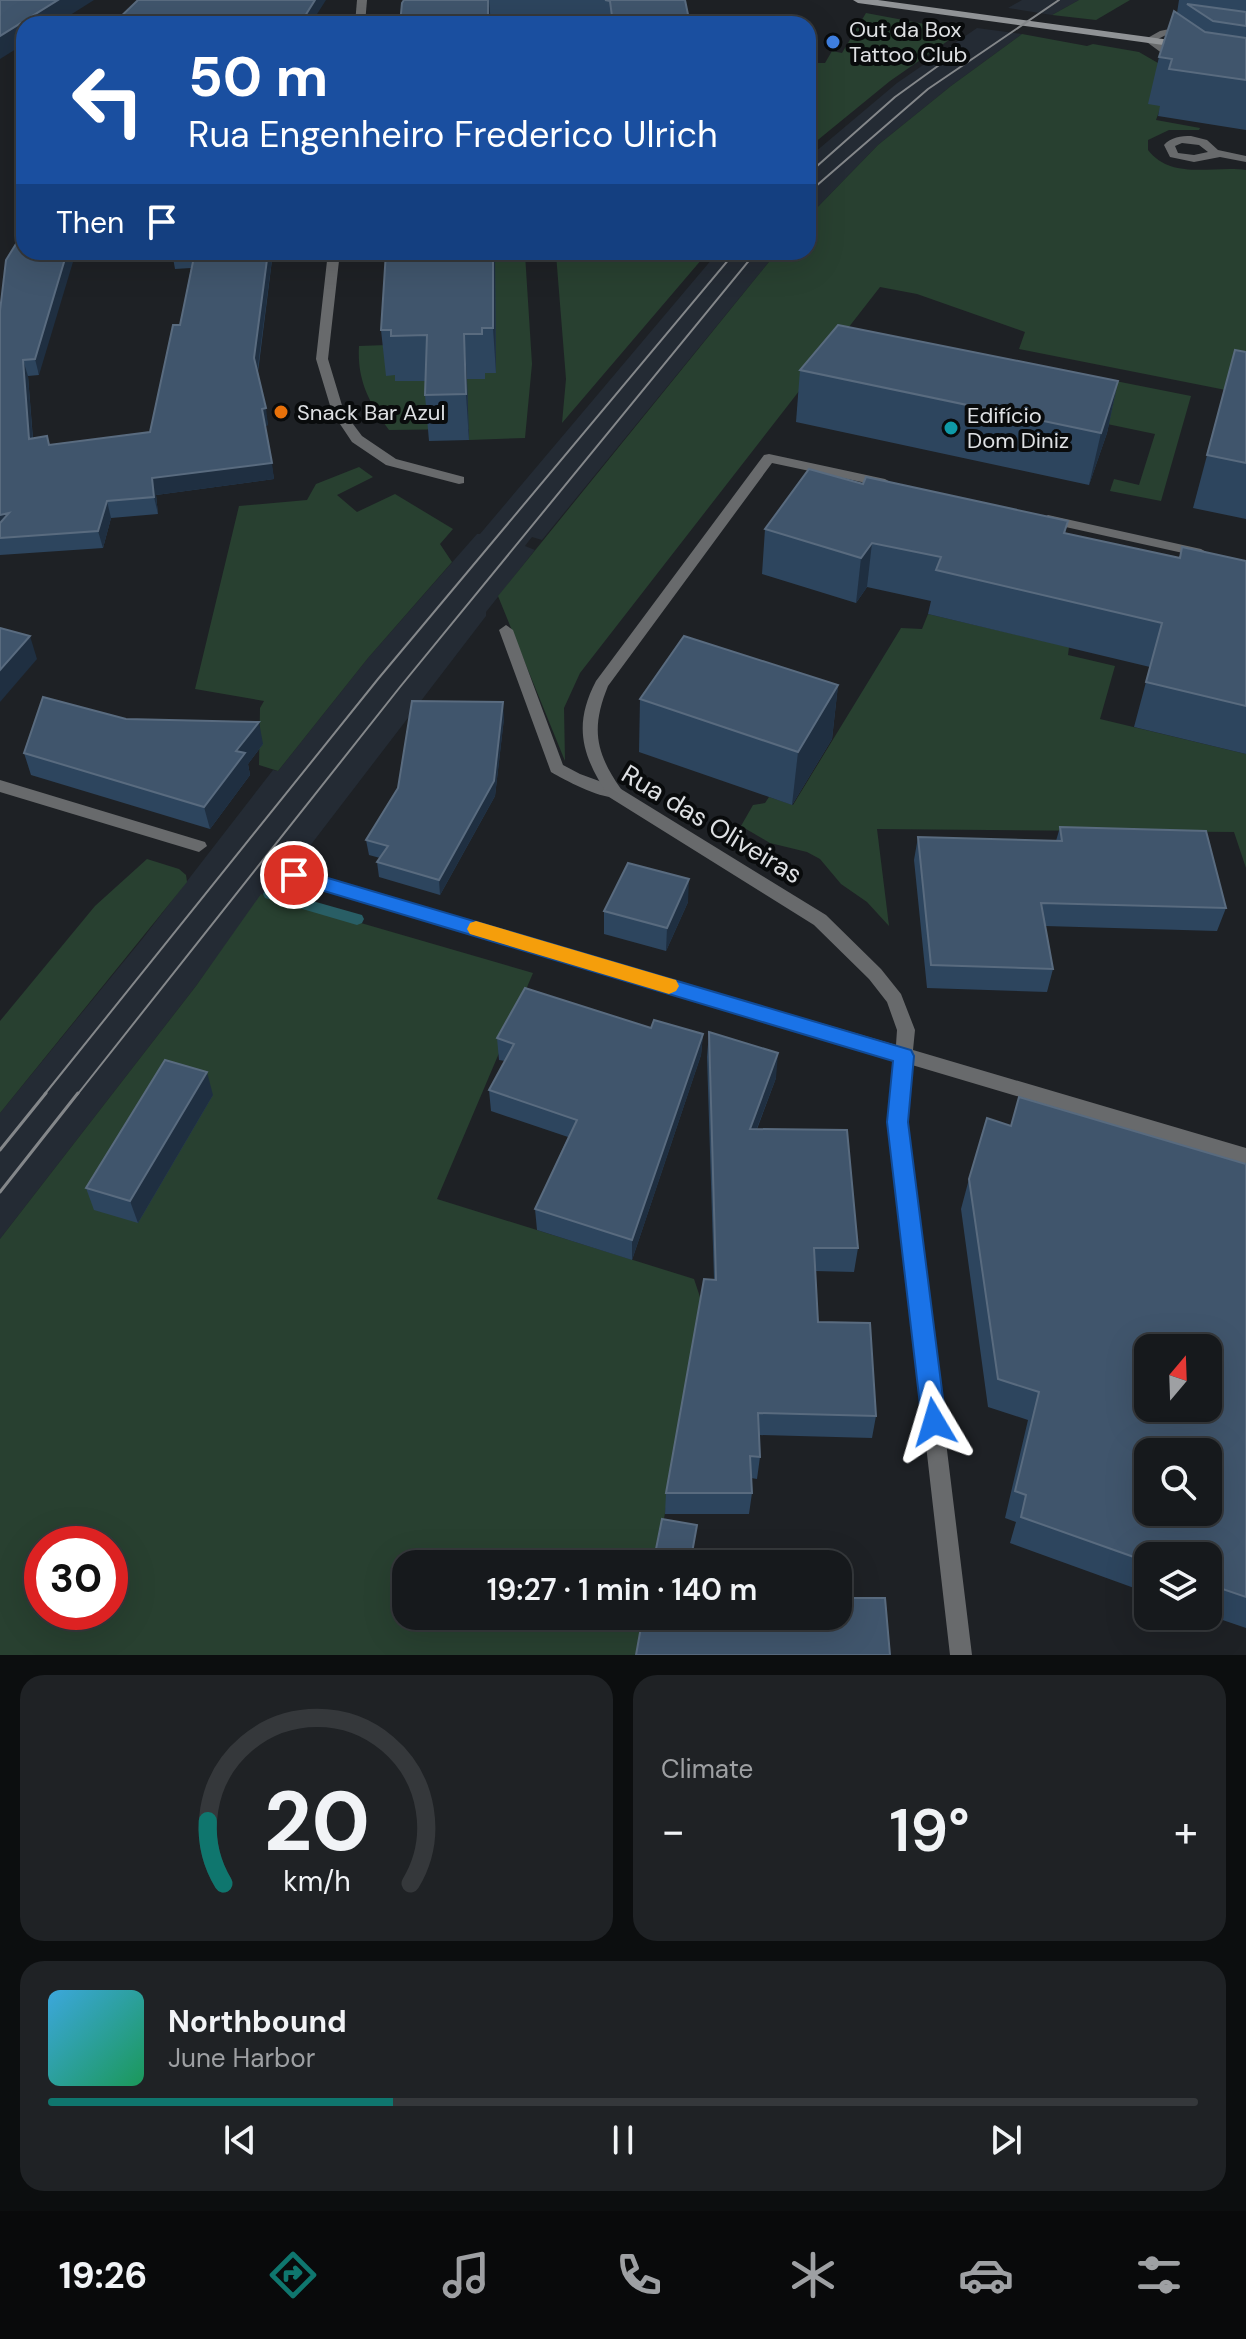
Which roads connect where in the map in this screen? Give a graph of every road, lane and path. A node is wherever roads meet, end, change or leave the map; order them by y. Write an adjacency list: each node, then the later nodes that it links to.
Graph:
1 (858, 0): 3 (main road)
2 (1203, 25): 3 (street)
3 (1149, 40): 4 (main road); 5 (street)
4 (1191, 46)
5 (1188, 67)
6 (1213, 153): 7 (street)
7 (1246, 159)
8 (333, 260): 9 (street)
9 (459, 480)
10 (899, 486): 15 (street)
11 (1039, 517): 12 (street)
12 (1219, 557)
13 (506, 630): 15 (street, Rua das Oliveiras)
14 (0, 786): 16 (street)
15 (615, 793): 18 (street, Rua das Oliveiras)
16 (199, 846)
17 (294, 875): 18 (street)
18 (904, 1056): 19 (street); 20 (street, Rua das Oliveiras)
19 (1246, 1156)
20 (961, 1655)

